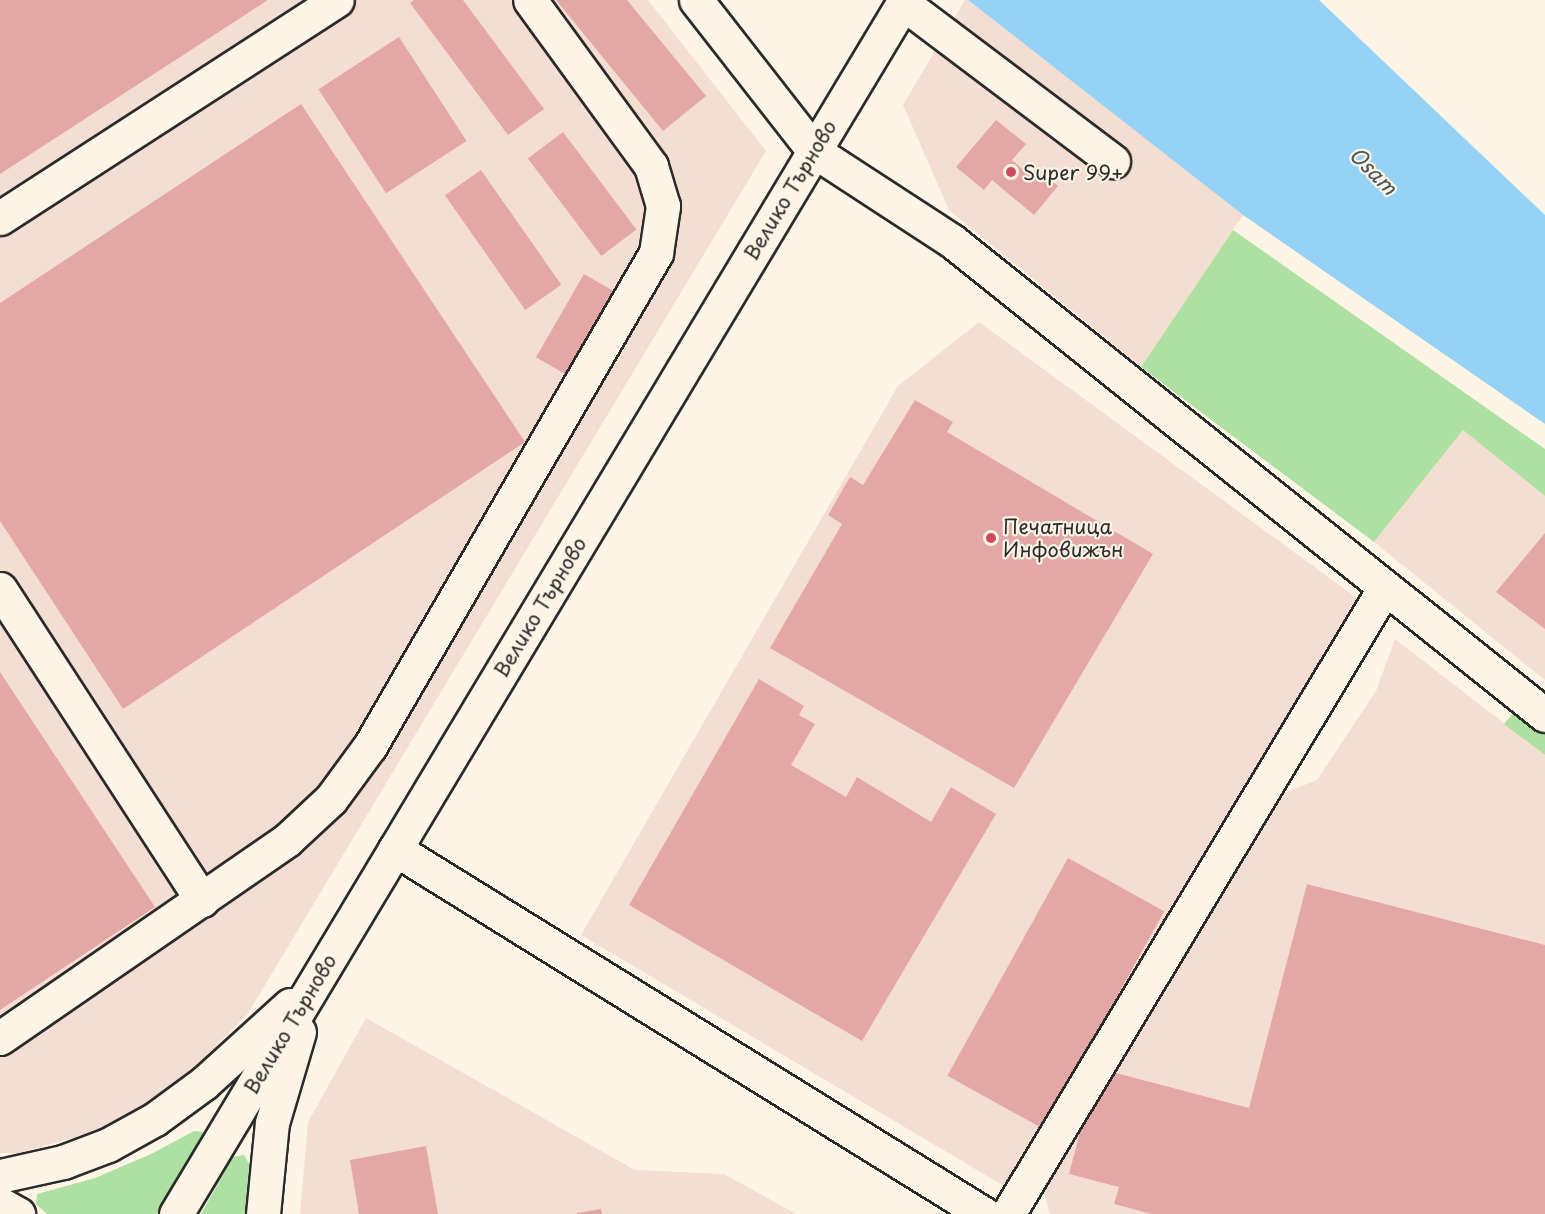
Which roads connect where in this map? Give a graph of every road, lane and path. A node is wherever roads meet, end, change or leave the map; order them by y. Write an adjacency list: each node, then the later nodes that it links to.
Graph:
1 (337, 0): 7 (street)
2 (530, 0): 12 (street)
3 (696, 0): 5 (street)
4 (904, 2): 5 (street, Велико Търново); 6 (street)
5 (814, 151): 9 (street); 11 (street, Велико Търново)
6 (1113, 161)
7 (0, 218)
8 (0, 589): 12 (street)
9 (1384, 589): 10 (street); 21 (street)
10 (1545, 715)
11 (395, 849): 13 (street, Велико Търново); 20 (street)
12 (202, 900): 14 (street)
13 (314, 984): 15 (street); 18 (street, Велико Търново); 19 (street)
14 (0, 1038)
15 (0, 1176)
16 (0, 1204): 17 (street)
17 (18, 1214)
18 (176, 1214)
19 (263, 1214)
20 (984, 1214)
21 (1008, 1214)

